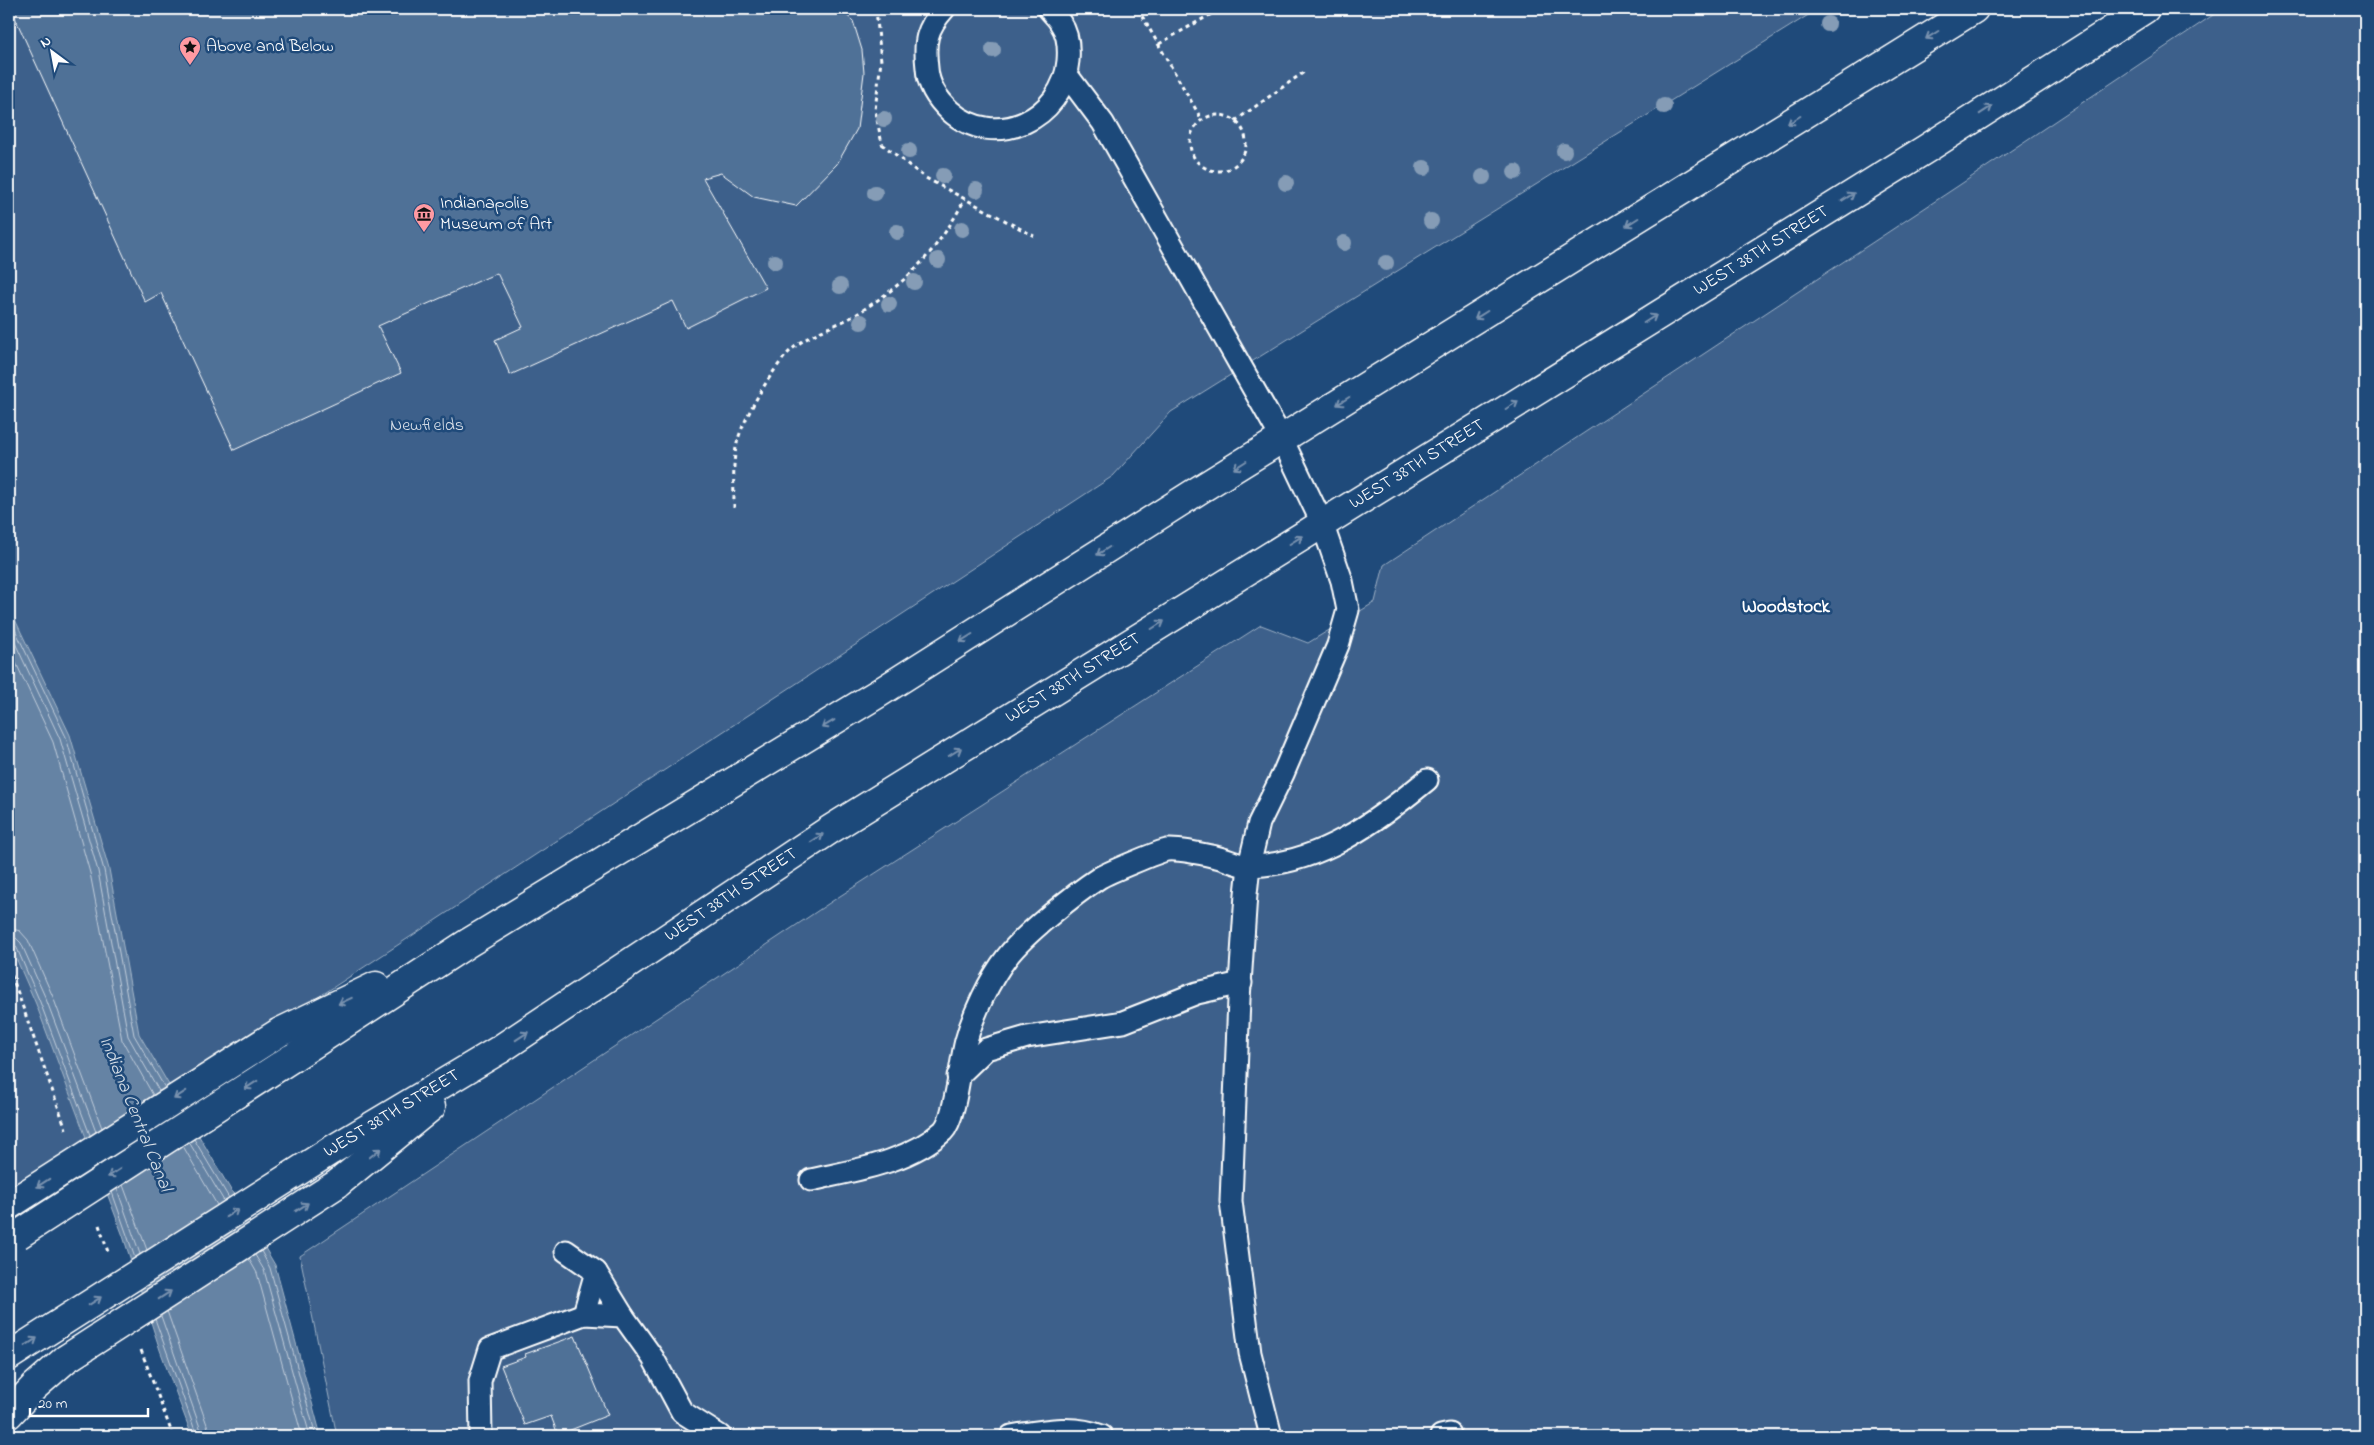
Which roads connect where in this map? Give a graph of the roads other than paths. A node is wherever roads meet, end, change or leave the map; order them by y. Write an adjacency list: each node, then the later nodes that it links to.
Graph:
1 (944, 9): 5 (lane)
2 (1050, 9): 5 (lane)
3 (1974, 9): 6 (main road, one-way to 6)
4 (2145, 9): 7 (main road, WEST 38TH STREET, one-way to 4)
5 (1067, 75): 6 (lane)
6 (1282, 439): 7 (lane); 10 (main road, one-way to 10)
7 (1322, 523): 9 (lane); 12 (main road, WEST 38TH STREET, one-way to 7)
8 (1427, 780): 9 (lane)
9 (1249, 866): 11 (lane); 13 (lane)
10 (468, 943): 15 (main road, one-way to 15, bridge); 16 (main road, one-way to 16, bridge)
11 (1241, 983): 13 (lane); 27 (lane)
12 (499, 1050): 21 (main road, WEST 38TH STREET, one-way to 12, bridge); 22 (main road, one-way to 12, bridge)
13 (958, 1076): 14 (lane)
14 (811, 1180)
15 (9, 1205)
16 (13, 1238)
17 (566, 1251): 18 (lane)
18 (596, 1272): 19 (lane); 20 (lane)
19 (584, 1314): 20 (lane); 23 (lane)
20 (623, 1316): 24 (lane)
21 (9, 1356)
22 (9, 1414)
23 (481, 1436)
24 (720, 1436)
25 (1011, 1436): 26 (lane)
26 (1102, 1436)
27 (1271, 1436)

